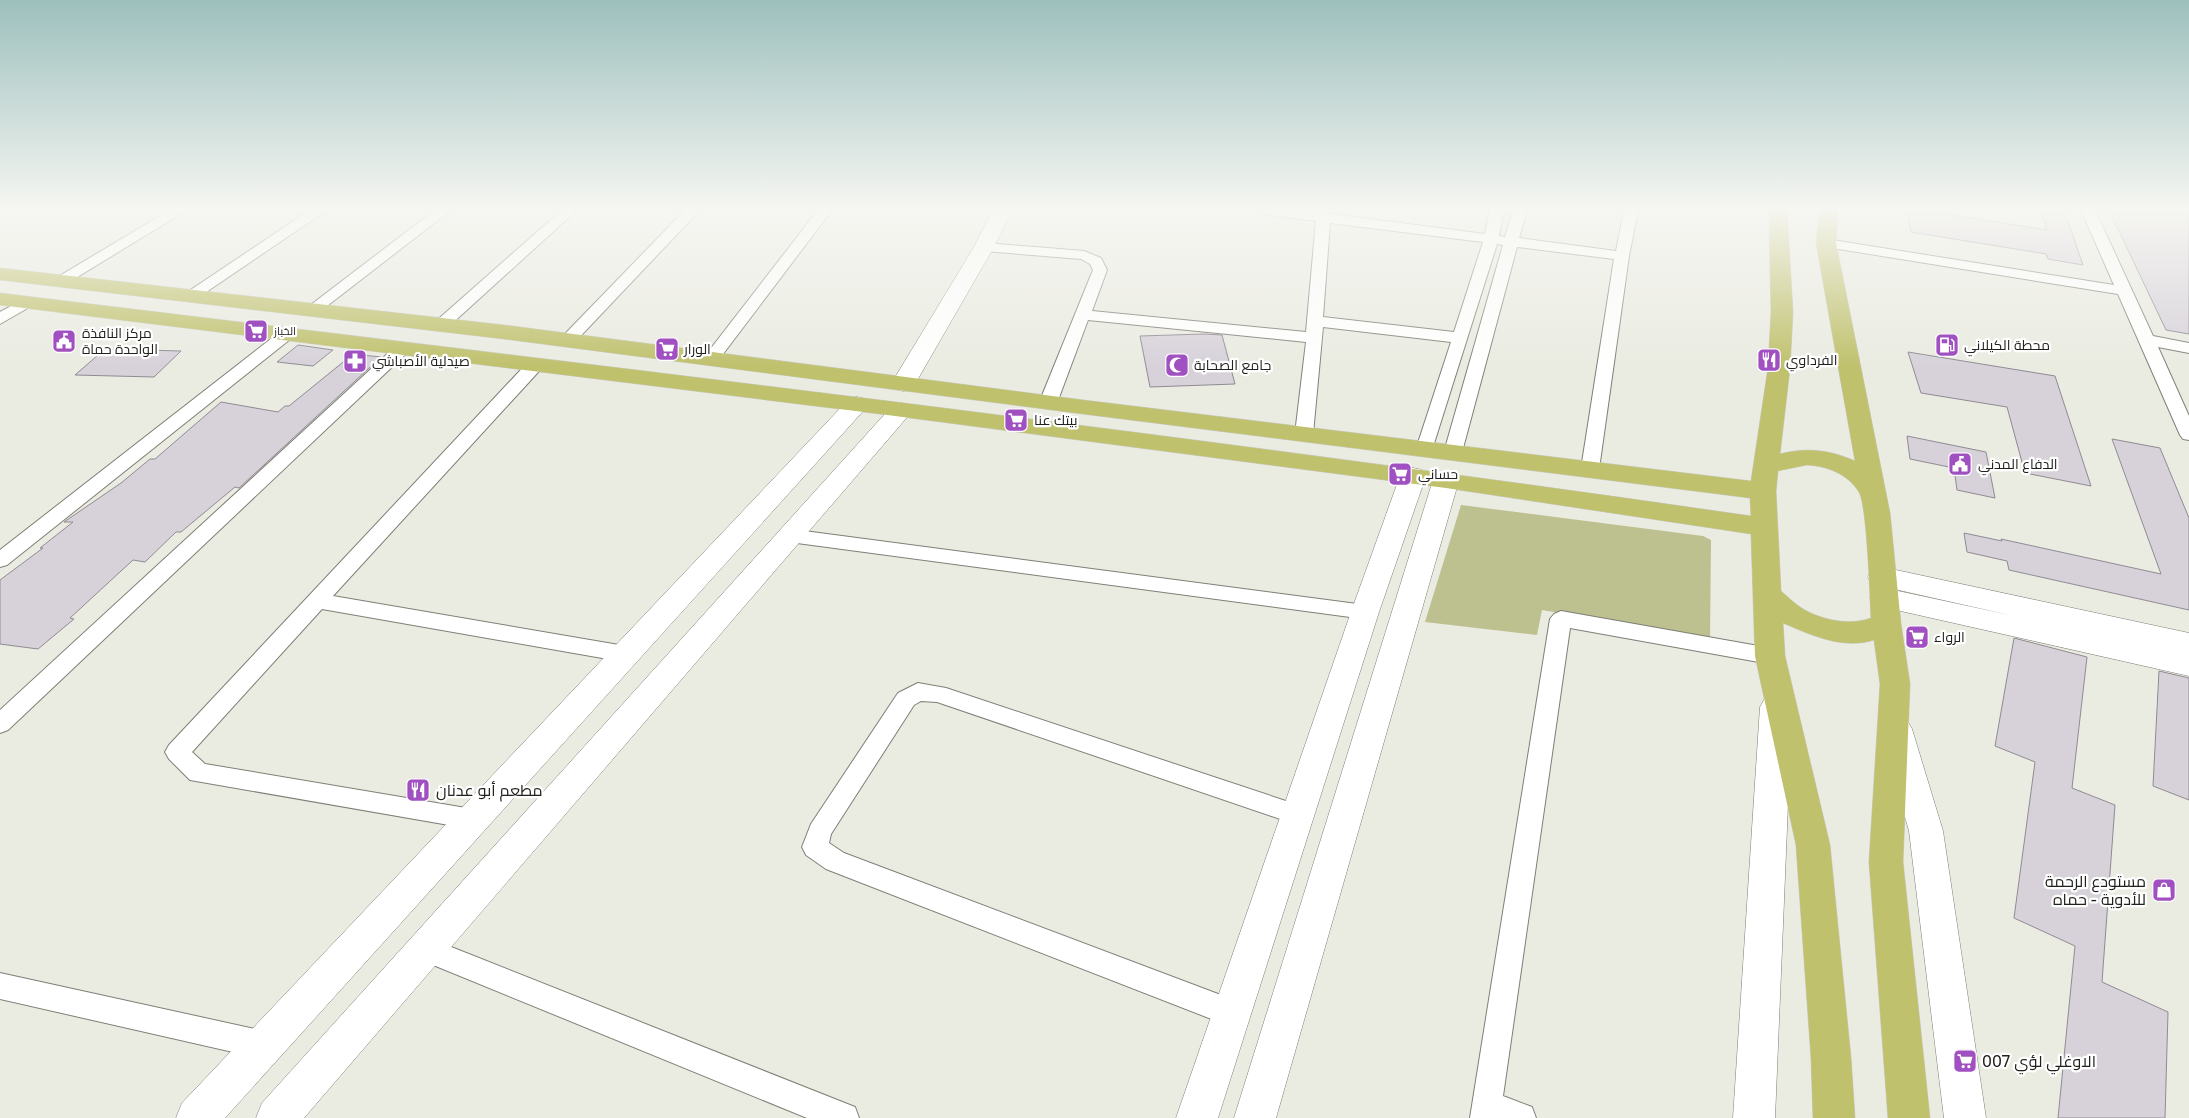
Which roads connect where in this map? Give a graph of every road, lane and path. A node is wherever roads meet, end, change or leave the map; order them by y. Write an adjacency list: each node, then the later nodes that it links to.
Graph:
1 (93, 262): 18 (street)
2 (242, 262): 20 (street)
3 (376, 262): 23 (street)
4 (511, 262): 28 (street)
5 (643, 262): 34 (street)
6 (785, 262): 37 (street)
7 (976, 262): 41 (main road)
8 (1097, 262): 24 (street)
9 (1319, 262): 27 (street)
10 (1484, 262): 31 (street)
11 (1506, 262): 49 (street)
12 (1621, 262): 50 (street)
13 (1780, 262): 51 (main road)
14 (1830, 262): 52 (main road)
15 (1943, 262): 19 (street)
16 (2112, 262): 19 (street)
17 (0, 274): 18 (main road)
18 (61, 281): 20 (main road)
19 (2125, 292): 33 (street)
20 (191, 296): 23 (main road)
21 (0, 299): 22 (main road)
22 (28, 302): 26 (street); 29 (main road)
23 (313, 310): 25 (main road)
24 (1083, 315): 30 (street); 42 (street)
25 (366, 316): 28 (main road); 32 (main road)
26 (0, 319)
27 (1315, 321): 30 (street); 31 (street)
28 (441, 325): 34 (main road)
29 (287, 334): 32 (main road); 55 (street)
30 (1314, 338): 45 (street)
31 (1460, 338): 48 (street)
32 (342, 340): 35 (main road)
33 (2146, 340): 36 (street); 46 (street)
34 (567, 341): 37 (main road)
35 (403, 348): 38 (main road); 65 (street)
36 (2189, 348)
37 (711, 359): 39 (main road)
38 (535, 365): 40 (main road); 58 (street)
39 (814, 373): 40 (main road); 41 (main road)
40 (800, 397): 43 (main road)
41 (902, 397): 42 (main road); 43 (main road); 47 (main road); 54 (main road)
42 (1048, 403): 44 (main road)
43 (857, 404): 61 (main road)
44 (1125, 413): 45 (main road); 47 (main road)
45 (1304, 434): 48 (main road)
46 (2189, 436)
47 (1120, 438): 48 (main road)
48 (1419, 463): 49 (main road); 59 (main road)
49 (1449, 466): 50 (main road); 53 (main road); 77 (main road)
50 (1590, 469): 51 (main road)
51 (1765, 479): 52 (main road); 53 (main road)
52 (1873, 491): 57 (main road)
53 (1764, 527): 56 (main road)
54 (789, 536): 59 (street); 68 (main road)
55 (0, 560)
56 (1767, 595): 57 (main road); 63 (main road)
57 (1884, 600): 60 (main road); 62 (main road); 64 (main road)
58 (316, 601): 61 (street); 67 (street)
59 (1365, 612): 66 (main road)
60 (2189, 644)
61 (625, 654): 67 (main road)
62 (2189, 665)
63 (1773, 672): 72 (street); 79 (main road); 80 (main road)
64 (1893, 717): 81 (main road); 82 (main road)
65 (0, 724)
66 (1298, 815): 70 (main road); 70 (street)
67 (472, 819): 71 (main road)
68 (426, 949): 74 (main road); 75 (street)
69 (0, 986): 71 (street)
70 (1232, 1013): 76 (main road)
71 (264, 1045): 73 (main road)
72 (1486, 1111): 78 (street)
73 (197, 1118)
74 (277, 1118)
75 (844, 1118)
76 (1197, 1118)
77 (1256, 1118)
78 (1521, 1118)
79 (1754, 1118)
80 (1834, 1118)
81 (1909, 1118)
82 (1965, 1118)

